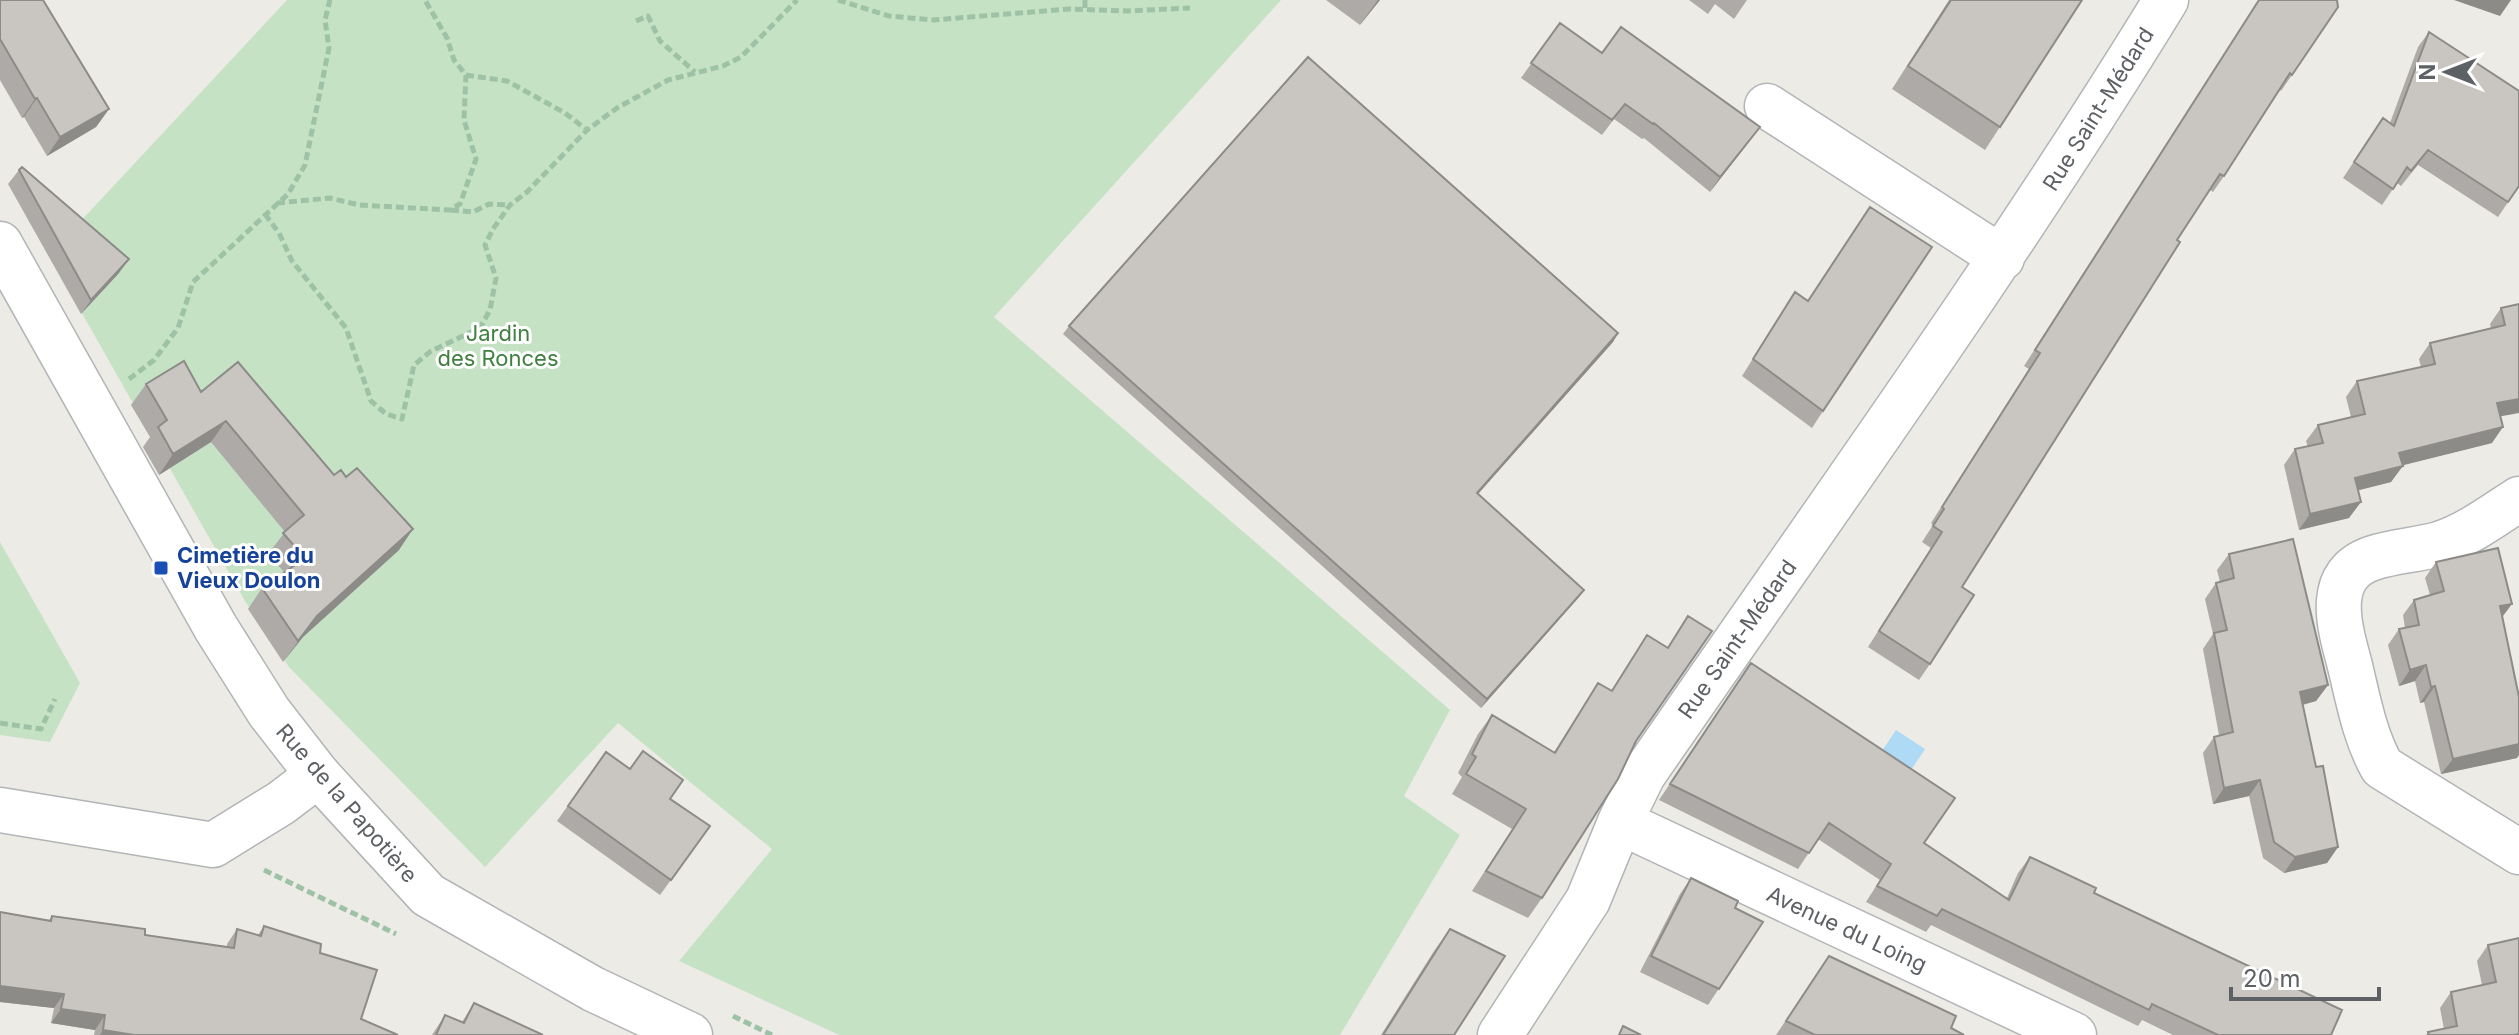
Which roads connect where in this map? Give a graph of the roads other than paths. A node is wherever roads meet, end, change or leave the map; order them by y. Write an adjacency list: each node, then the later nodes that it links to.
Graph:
1 (2166, 0): 4 (street, Rue Saint-Médard)
2 (1767, 106): 4 (street)
3 (0, 244): 6 (street, Rue de la Papotière)
4 (2002, 258): 8 (street, Rue Saint-Médard)
5 (2519, 499): 9 (street)
6 (318, 775): 7 (street); 10 (street, Rue de la Papotière)
7 (0, 810)
8 (1620, 822): 11 (street, Rue Saint-Médard); 12 (street, Avenue du Loing)
9 (2519, 852)
10 (690, 1035)
11 (1500, 1035)
12 (2074, 1035)

